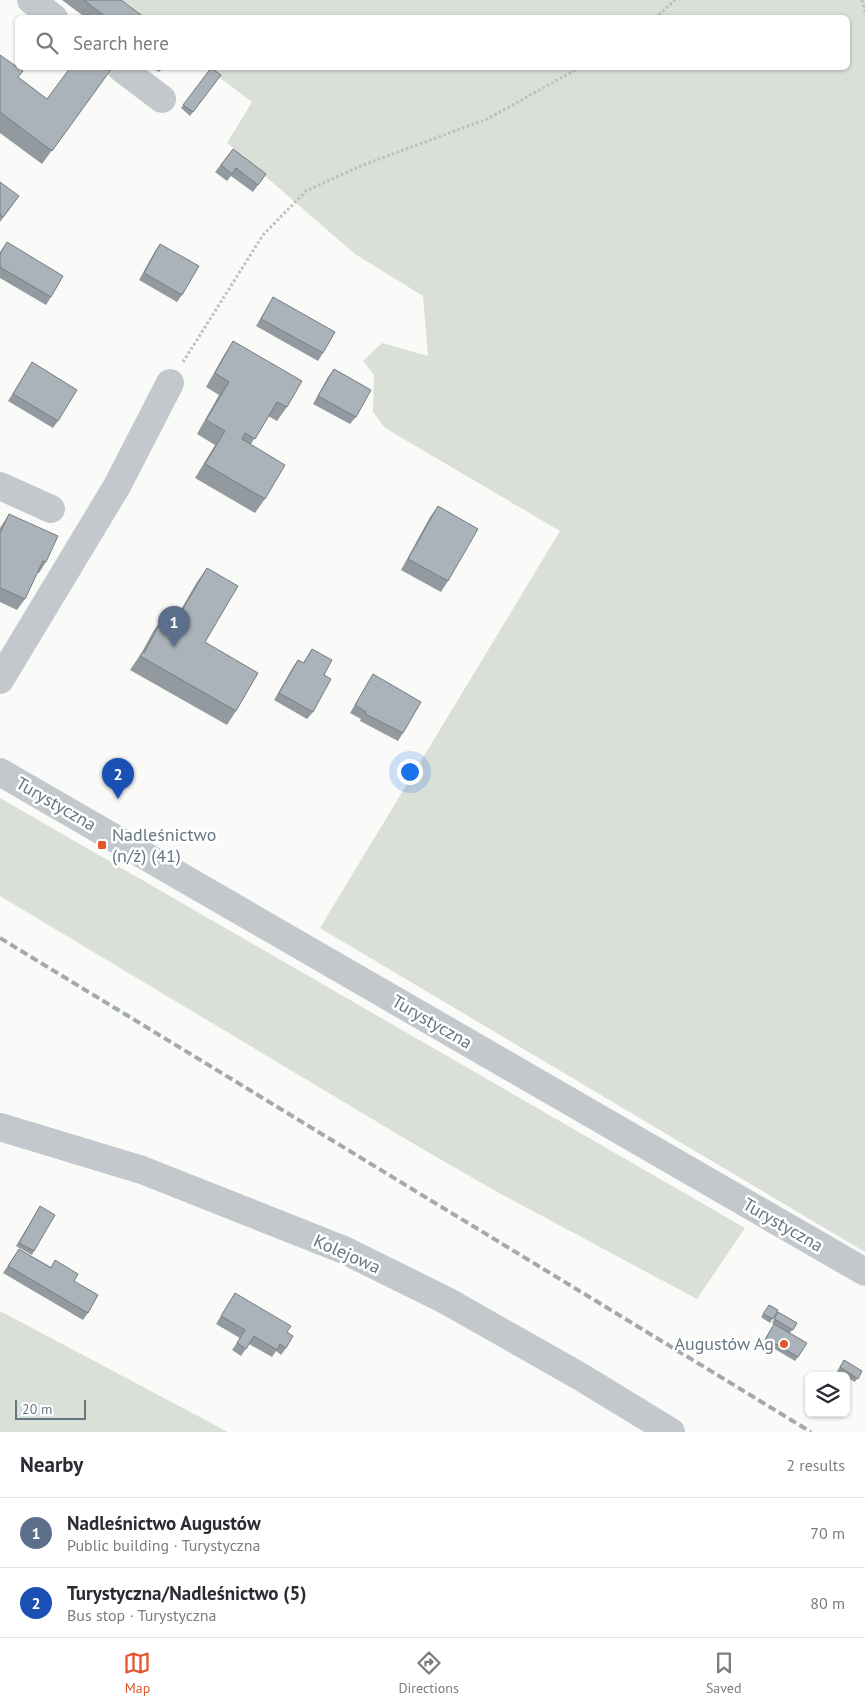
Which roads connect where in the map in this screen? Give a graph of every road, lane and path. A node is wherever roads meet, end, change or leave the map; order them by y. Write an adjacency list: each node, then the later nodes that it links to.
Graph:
1 (31, 0): 5 (street)
2 (675, 0): 6 (path)
3 (862, 0): 4 (path)
4 (865, 12)
5 (50, 15)
6 (658, 15)
7 (124, 70): 9 (street)
8 (575, 70): 10 (path)
9 (162, 99)
10 (170, 383): 13 (street)
11 (0, 486): 12 (street)
12 (51, 509)
13 (0, 680)
14 (0, 772): 16 (street, Turystyczna)
15 (0, 1127): 17 (street, Kolejowa)
16 (865, 1272)
17 (671, 1432)

